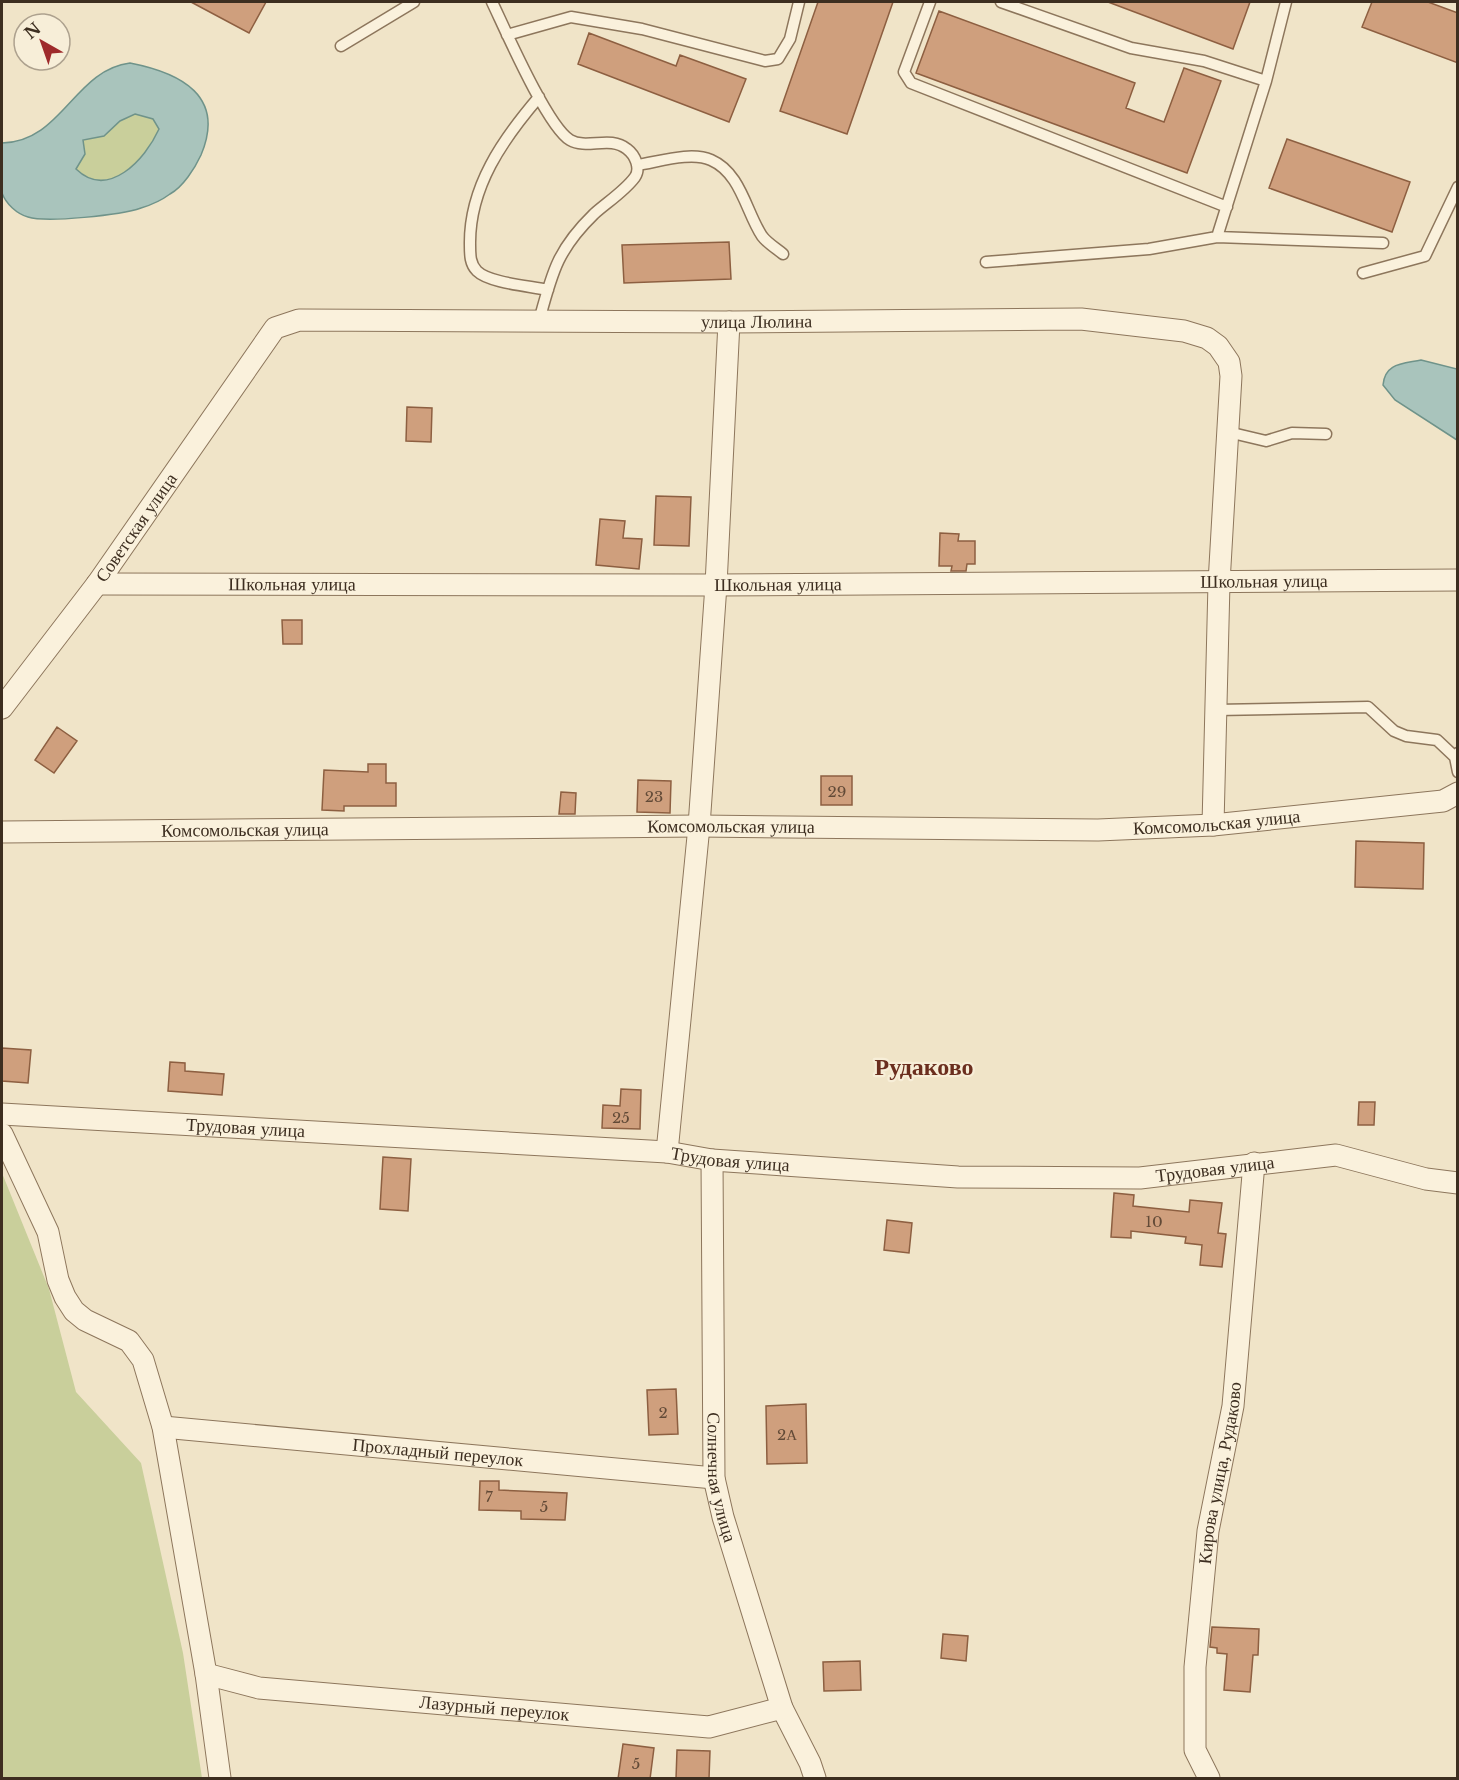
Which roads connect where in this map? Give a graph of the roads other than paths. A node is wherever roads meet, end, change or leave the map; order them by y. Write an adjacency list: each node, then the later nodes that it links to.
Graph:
1 (414, 2): 8 (lane)
2 (492, 2): 7 (lane)
3 (799, 2): 7 (lane)
4 (930, 2): 13 (lane)
5 (1001, 2): 9 (lane)
6 (1286, 2): 9 (lane)
7 (507, 35): 10 (lane)
8 (341, 46)
9 (1266, 81): 13 (lane)
10 (539, 98): 11 (lane); 19 (lane)
11 (637, 165): 16 (lane); 19 (lane)
12 (1458, 187): 18 (lane)
13 (1227, 207): 14 (lane)
14 (1217, 237): 15 (lane); 17 (lane)
15 (1383, 243)
16 (783, 254)
17 (986, 262)
18 (1364, 273)
19 (548, 290): 20 (lane)
20 (539, 321): 21 (street, улица Люлина); 22 (street, улица Люлина)
21 (729, 322): 23 (street, улица Люлина); 28 (street)
22 (265, 341): 27 (street, Советская улица)
23 (1228, 432): 24 (lane); 26 (street)
24 (1326, 434)
25 (1458, 580): 26 (street, Школьная улица)
26 (1219, 582): 28 (street, Школьная улица); 30 (street)
27 (97, 584): 28 (street, Школьная улица); 29 (street, Советская улица)
28 (716, 585): 35 (street)
29 (2, 708)
30 (1216, 711): 31 (lane); 34 (street)
31 (1456, 755): 32 (lane)
32 (1458, 772)
33 (1458, 793): 34 (street, Комсомольская улица)
34 (1213, 825): 35 (street, Комсомольская улица)
35 (699, 826): 36 (street, Комсомольская улица); 39 (street)
36 (2, 832)
37 (2, 1114): 39 (street, Трудовая улица)
38 (2, 1134): 43 (street)
39 (667, 1152): 40 (street, Трудовая улица)
40 (712, 1160): 41 (street, Трудовая улица); 44 (street, Солнечная улица)
41 (1254, 1162): 42 (street, Трудовая улица); 49 (street, Кирова улица, Рудаково)
42 (1458, 1183)
43 (163, 1427): 44 (street, Прохладный переулок); 45 (street)
44 (714, 1478): 46 (street, Солнечная улица)
45 (207, 1674): 46 (street, Лазурный переулок); 47 (street)
46 (782, 1708): 48 (street, Солнечная улица)
47 (220, 1779)
48 (815, 1779)
49 (1209, 1779)

